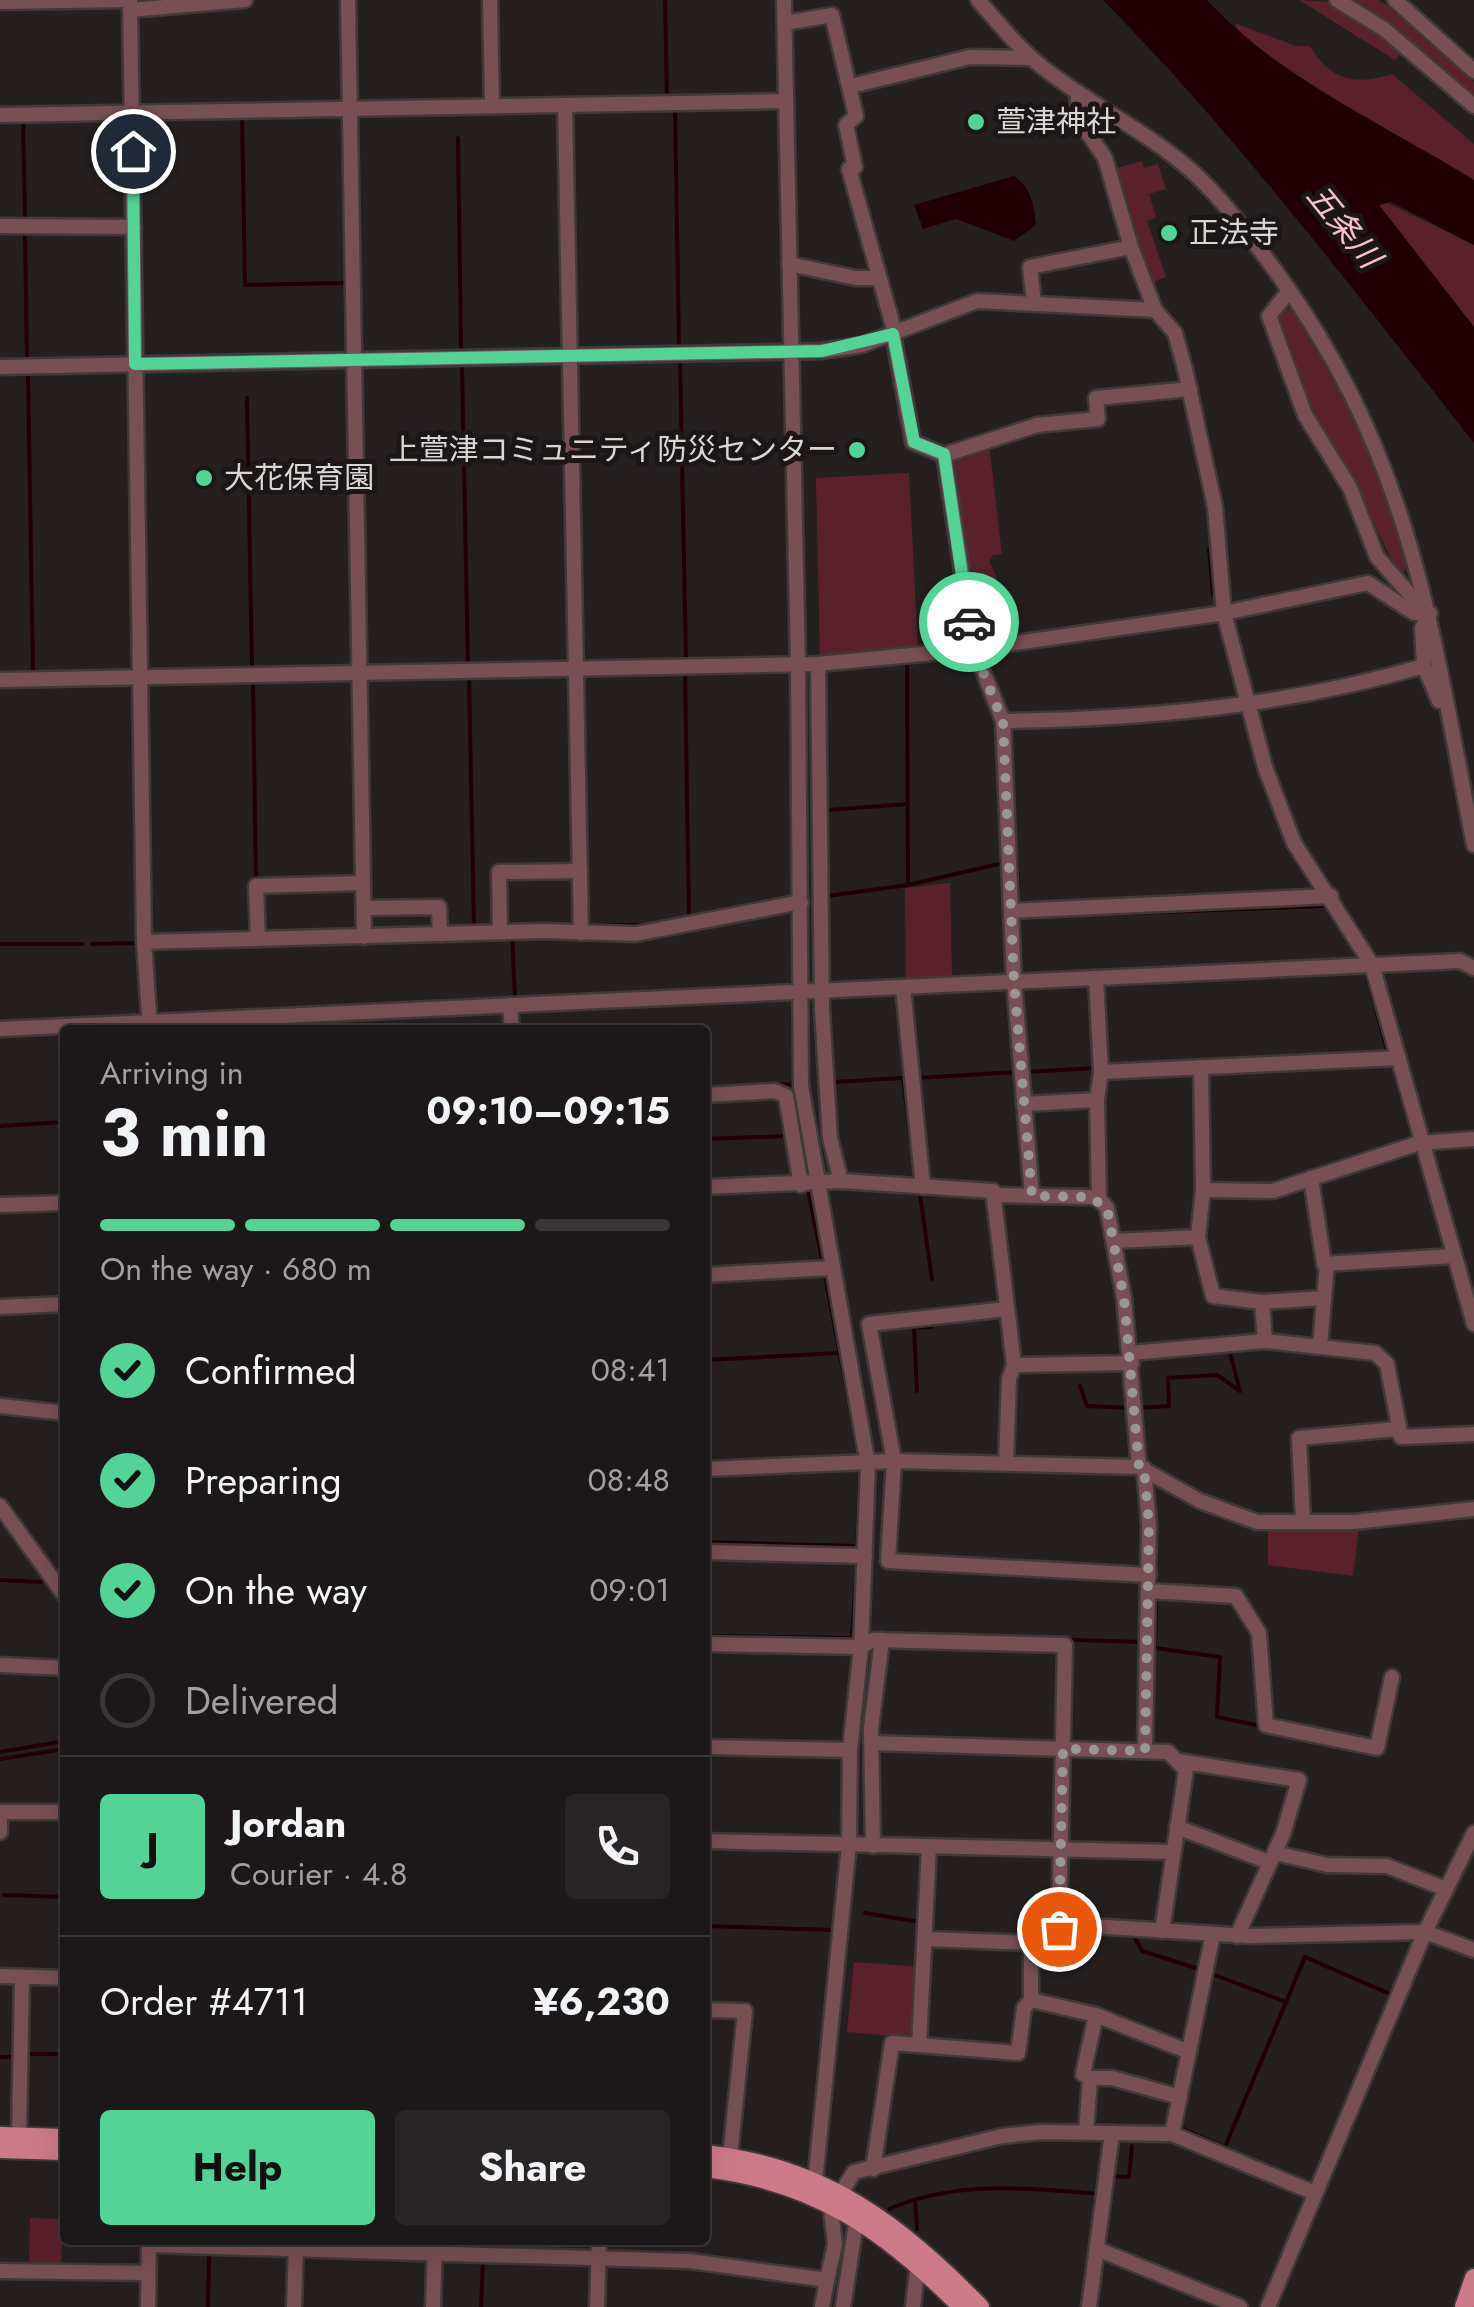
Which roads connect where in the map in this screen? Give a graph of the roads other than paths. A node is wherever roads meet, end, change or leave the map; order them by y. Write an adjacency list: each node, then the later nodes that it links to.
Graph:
1 (245, 0): 9 (street)
2 (348, 0): 19 (street)
3 (490, 0): 17 (street)
4 (784, 0): 10 (street)
5 (978, 0): 11 (street)
6 (1337, 0): 18 (street)
7 (1395, 0): 12 (street)
8 (0, 2): 9 (street)
9 (130, 3): 20 (street)
10 (785, 22): 13 (street); 15 (street)
11 (1031, 58): 13 (street); 14 (street)
12 (1474, 71)
13 (851, 86): 26 (street)
14 (1078, 92): 24 (street); 27 (street)
15 (786, 101): 16 (street); 25 (street)
16 (566, 105): 17 (street); 32 (street)
17 (492, 106): 19 (street)
18 (1474, 106)
19 (350, 109): 20 (street); 33 (street)
20 (132, 113): 21 (street); 23 (street)
21 (0, 115)
22 (0, 226): 23 (street)
23 (134, 227): 34 (street)
24 (1131, 247): 28 (street); 29 (street)
25 (789, 264): 26 (street); 31 (street)
26 (879, 278): 30 (street)
27 (1290, 291): 39 (street); 39 (street)
28 (1034, 303): 29 (street); 30 (street)
29 (1155, 310): 36 (street)
30 (894, 334): 31 (street); 37 (street)
31 (791, 351): 32 (street); 41 (street)
32 (570, 356): 33 (street); 44 (street)
33 (354, 360): 34 (street); 45 (street)
34 (135, 364): 35 (street); 46 (street)
35 (0, 367)
36 (1190, 388): 37 (street); 38 (street)
37 (944, 454): 40 (street)
38 (1224, 613): 39 (street); 40 (street); 48 (street)
39 (1430, 613): 43 (street); 49 (street)
40 (974, 649): 42 (street); 50 (street)
41 (798, 664): 42 (street); 44 (street); 55 (street)
42 (818, 664): 69 (street)
43 (1424, 666): 48 (street); 49 (street)
44 (576, 669): 45 (street); 52 (street)
45 (359, 673): 46 (street); 53 (street)
46 (142, 678): 47 (street); 63 (street)
47 (0, 680)
48 (1251, 703): 50 (street); 54 (street)
49 (1448, 709): 51 (street)
50 (1003, 722): 57 (street)
51 (1474, 845)
52 (580, 872): 58 (street); 59 (street)
53 (363, 883): 56 (street); 62 (street)
54 (1330, 896): 57 (street); 64 (street)
55 (801, 902): 59 (street); 70 (street)
56 (364, 908): 60 (street); 61 (street)
57 (1012, 911): 67 (street)
58 (500, 932): 59 (street); 60 (street)
59 (581, 933)
60 (440, 934): 61 (street)
61 (364, 937): 62 (street)
62 (258, 939): 63 (street)
63 (144, 942): 72 (street)
64 (1372, 965): 65 (street); 66 (street); 77 (street)
65 (1474, 968)
66 (1096, 978): 67 (street); 79 (street)
67 (1014, 982): 68 (street); 82 (street)
68 (902, 987): 69 (street); 89 (street)
69 (822, 989): 70 (street); 86 (street)
70 (800, 990): 71 (street); 87 (street)
71 (510, 1004): 73 (street); 74 (street)
72 (150, 1025)
73 (166, 1025)
74 (512, 1025)
75 (60, 1028): 76 (street)
76 (0, 1029)
77 (1399, 1058): 78 (street); 84 (street)
78 (1200, 1068): 79 (street); 90 (street)
79 (1101, 1072): 81 (street)
80 (710, 1095): 87 (street)
81 (1097, 1100): 82 (street); 93 (street)
82 (1024, 1104): 92 (street)
83 (1474, 1139): 84 (street)
84 (1419, 1143): 85 (street); 98 (street)
85 (1311, 1178): 90 (street); 99 (street)
86 (841, 1181): 87 (street); 89 (street)
87 (809, 1185): 88 (street); 100 (street)
88 (710, 1187)
89 (923, 1187): 91 (street)
90 (1203, 1190): 96 (street)
91 (994, 1195): 92 (street); 106 (street)
92 (1032, 1196): 93 (street)
93 (1099, 1199): 97 (street)
94 (60, 1203): 95 (street)
95 (0, 1205)
96 (1198, 1236): 97 (street); 103 (street)
97 (1115, 1241): 110 (street)
98 (1454, 1256): 99 (street); 107 (street)
99 (1326, 1264): 102 (street)
100 (832, 1268): 101 (street); 118 (street)
101 (710, 1275)
102 (1323, 1298): 103 (street); 109 (street)
103 (1262, 1302): 108 (street)
104 (60, 1304): 105 (street)
105 (0, 1307)
106 (1007, 1309): 111 (street); 116 (street)
107 (1474, 1324)
108 (1264, 1341): 109 (street); 110 (street)
109 (1320, 1346): 114 (street)
110 (1131, 1358): 111 (street); 119 (street)
111 (1014, 1365): 117 (street)
112 (0, 1406): 113 (street)
113 (60, 1412)
114 (1398, 1429): 115 (street); 123 (street)
115 (1474, 1434)
116 (894, 1461): 117 (street); 118 (street); 126 (street)
117 (1006, 1462): 119 (street)
118 (868, 1464): 120 (street); 125 (street)
119 (1142, 1468): 123 (street); 126 (street)
120 (710, 1469)
121 (0, 1506): 127 (street)
122 (1474, 1508): 123 (street)
123 (1302, 1522)
124 (710, 1552): 125 (street)
125 (865, 1556): 131 (street)
126 (1149, 1574): 128 (street)
127 (60, 1589)
128 (1148, 1591): 134 (street); 139 (street)
129 (882, 1640): 131 (street); 135 (street); 137 (street)
130 (710, 1644): 131 (street)
131 (861, 1647): 138 (street)
132 (0, 1665): 133 (street)
133 (60, 1668)
134 (1392, 1677)
135 (871, 1743): 137 (street); 148 (street)
136 (710, 1746): 138 (street)
137 (1063, 1749): 139 (street); 150 (street)
138 (850, 1750): 147 (street)
139 (1145, 1751): 140 (street)
140 (1177, 1761): 143 (street); 152 (street)
141 (0, 1812): 142 (street); 144 (street)
142 (60, 1812)
143 (1177, 1826): 151 (street); 152 (street)
144 (0, 1832)
145 (1474, 1834): 153 (street)
146 (710, 1841): 147 (street)
147 (849, 1844): 148 (street); 183 (street)
148 (873, 1846): 149 (street)
149 (929, 1847): 150 (street); 159 (street)
150 (1062, 1850): 151 (street); 154 (street)
151 (1173, 1852): 155 (street)
152 (1272, 1858): 153 (street); 158 (street)
153 (1446, 1889): 156 (street)
154 (1059, 1924): 155 (street); 160 (street)
155 (1162, 1931): 157 (street)
156 (1425, 1932): 158 (street); 161 (street); 184 (street)
157 (1214, 1934): 158 (street); 169 (street)
158 (1238, 1936)
159 (926, 1938): 160 (street); 168 (street)
160 (1031, 1943): 165 (street)
161 (1474, 1950)
162 (0, 1976): 163 (street)
163 (22, 1977): 164 (street); 175 (street)
164 (60, 1978)
165 (1031, 2000): 167 (street); 168 (street)
166 (710, 2010): 180 (street)
167 (1096, 2015): 169 (street); 170 (street)
168 (919, 2045): 182 (street)
169 (1189, 2052): 171 (street)
170 (1090, 2078): 171 (street); 172 (street)
171 (1180, 2097): 174 (street)
172 (1086, 2132): 173 (street); 182 (street)
173 (1112, 2133): 174 (street); 192 (street)
174 (1172, 2134): 184 (street)
175 (9, 2137): 176 (main road)
176 (60, 2138)
177 (0, 2150): 178 (main road)
178 (60, 2151)
179 (710, 2154): 180 (main road)
180 (730, 2156): 183 (main road)
181 (710, 2169): 185 (main road)
182 (873, 2169): 185 (street)
183 (815, 2182): 185 (main road)
184 (1315, 2192): 210 (street)
185 (835, 2198): 186 (main road); 198 (street); 207 (main road)
186 (861, 2220): 194 (main road); 204 (street)
187 (149, 2245): 196 (street)
188 (296, 2245): 200 (street)
189 (366, 2245): 191 (street)
190 (600, 2245): 193 (street)
191 (435, 2246): 193 (street); 201 (street)
192 (1098, 2249): 208 (street); 209 (street)
193 (599, 2258): 198 (street); 202 (street)
194 (918, 2263): 205 (street); 206 (main road)
195 (0, 2271): 196 (street)
196 (148, 2273): 199 (street)
197 (1474, 2278): 211 (main road)
198 (827, 2280): 203 (street)
199 (148, 2307)
200 (294, 2307)
201 (433, 2307)
202 (598, 2307)
203 (822, 2307)
204 (844, 2307)
205 (913, 2307)
206 (962, 2307)
207 (980, 2307)
208 (1089, 2307)
209 (1240, 2307)
210 (1268, 2307)
211 (1464, 2307)

